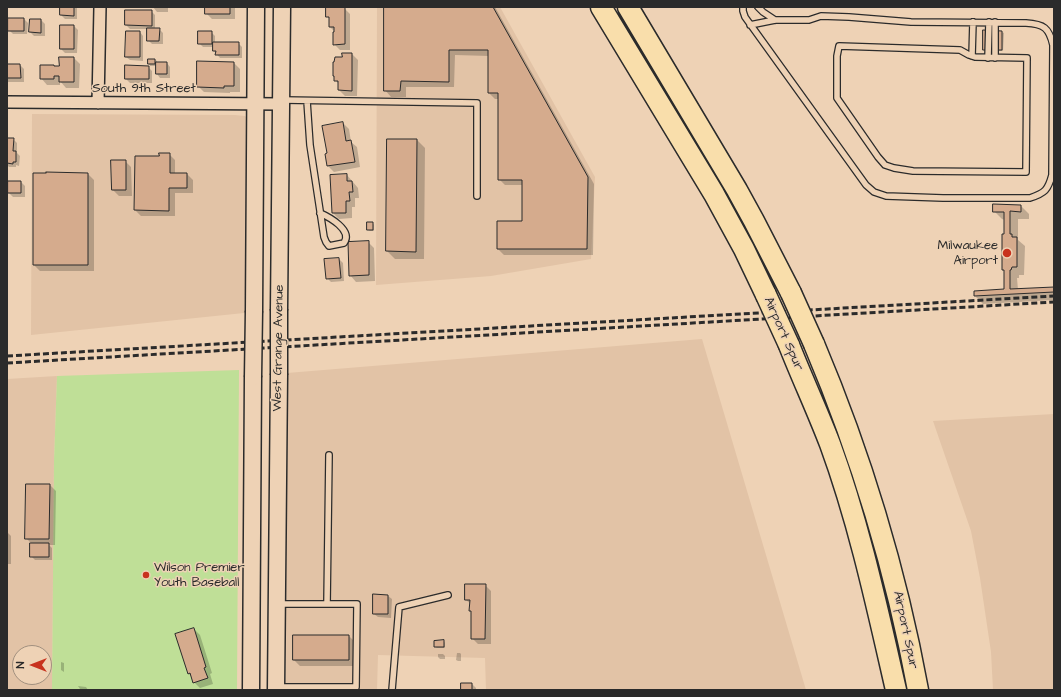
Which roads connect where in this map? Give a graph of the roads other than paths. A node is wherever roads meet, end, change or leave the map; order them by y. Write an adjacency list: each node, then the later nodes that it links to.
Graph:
1 (100, 7): 17 (street)
2 (256, 7): 18 (street, West Grange Avenue)
3 (282, 7): 16 (street, West Grange Avenue)
4 (601, 7): 29 (highway, Airport Spur, bridge)
5 (628, 7): 30 (highway, Airport Spur, bridge)
6 (744, 7): 11 (lane)
7 (758, 7): 8 (lane)
8 (775, 20): 9 (lane); 11 (lane)
9 (973, 22): 10 (lane); 12 (lane)
10 (992, 22): 11 (lane); 13 (lane)
11 (750, 25)
12 (972, 56): 13 (lane); 13 (lane)
13 (992, 58)
14 (307, 101): 16 (lane); 19 (lane); 20 (lane)
15 (7, 102): 17 (street, South 9th Street)
16 (281, 102): 18 (street, South 9th Street); 24 (street, West Grange Avenue, bridge)
17 (98, 103): 18 (street, South 9th Street)
18 (256, 104): 23 (street, West Grange Avenue, bridge)
19 (477, 196)
20 (320, 213): 20 (lane)
21 (328, 455): 25 (lane)
22 (448, 595): 28 (lane)
23 (252, 604): 24 (street); 27 (street, West Grange Avenue)
24 (277, 604): 25 (lane); 26 (street, West Grange Avenue)
25 (327, 604): 26 (lane)
26 (276, 689)
27 (251, 690)
28 (392, 690)
29 (896, 690)
30 (918, 690)

